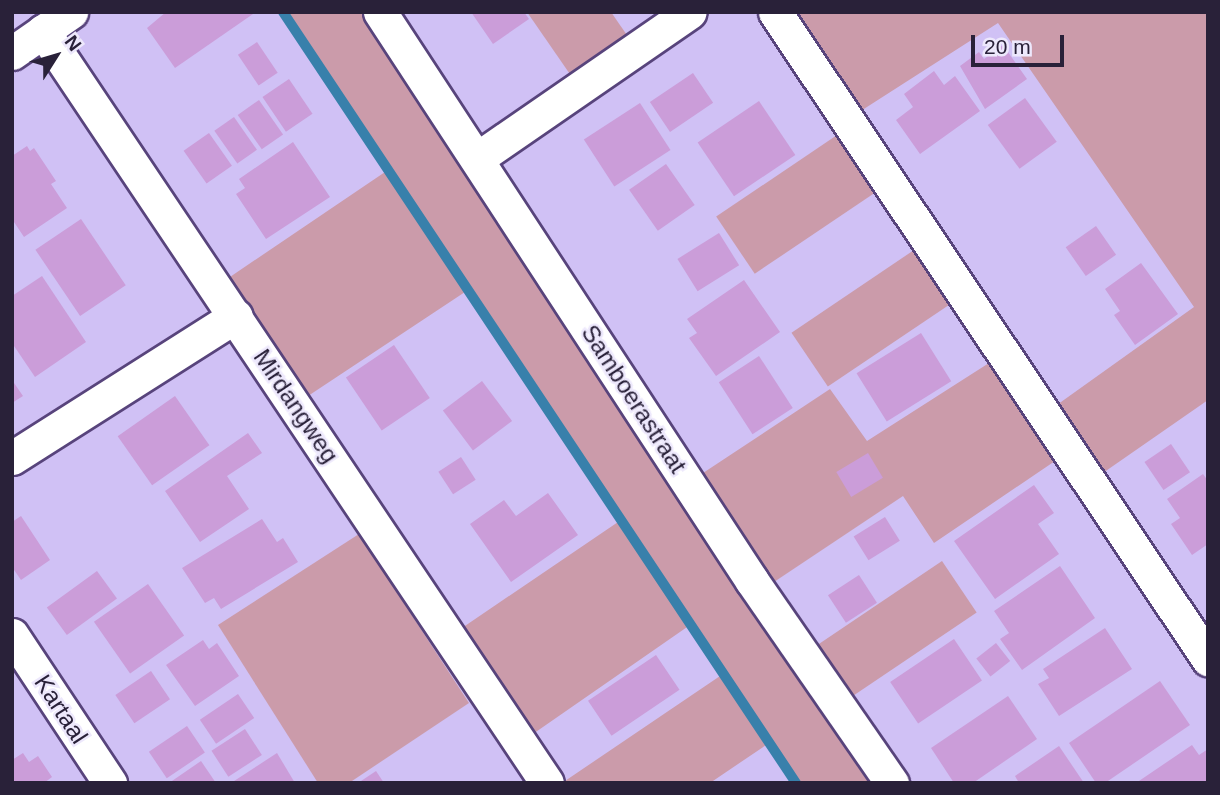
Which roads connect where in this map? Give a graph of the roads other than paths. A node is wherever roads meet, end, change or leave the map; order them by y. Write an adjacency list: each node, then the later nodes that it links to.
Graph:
1 (71, 12): 5 (street)
2 (380, 12): 7 (street, Samboerastraat)
3 (690, 12): 7 (street)
4 (775, 12): 11 (street)
5 (43, 31): 6 (street); 8 (street, Mirdangweg)
6 (12, 53)
7 (478, 158): 14 (street, Samboerastraat)
8 (236, 316): 9 (street); 13 (street, Mirdangweg)
9 (12, 458)
10 (12, 635): 12 (street, Kartaal)
11 (1208, 659)
12 (110, 783)
13 (547, 783)
14 (892, 783)

